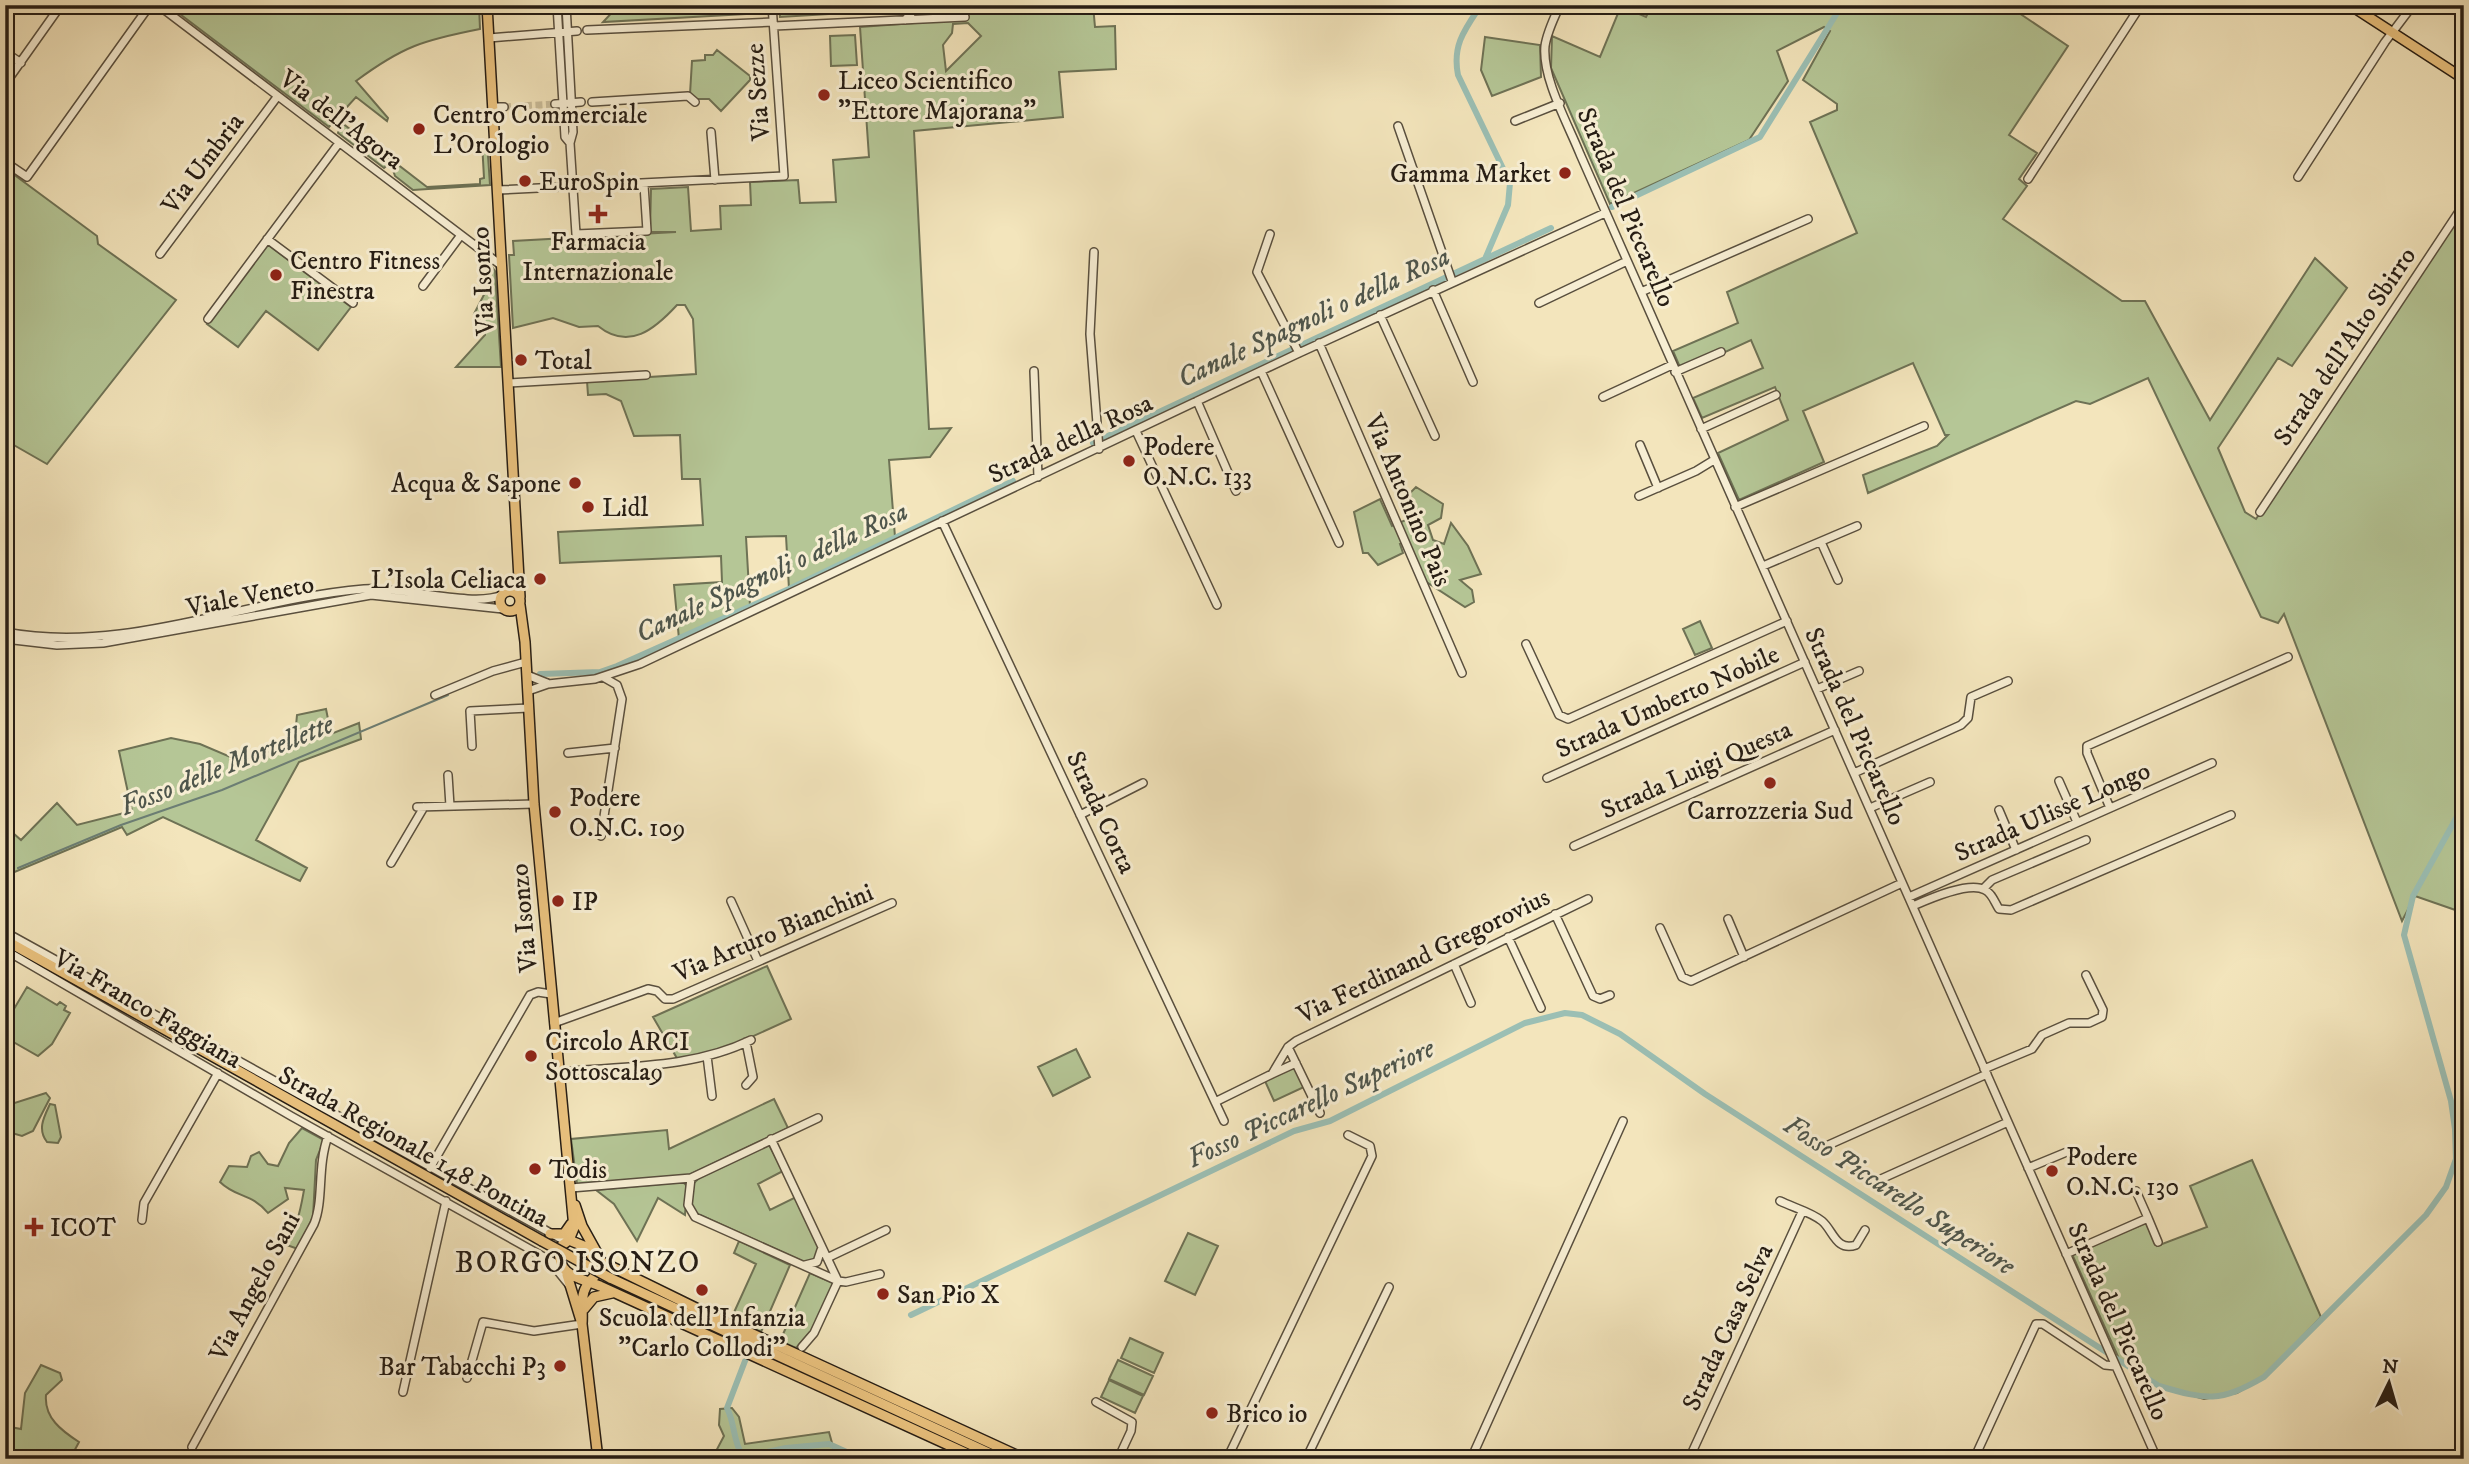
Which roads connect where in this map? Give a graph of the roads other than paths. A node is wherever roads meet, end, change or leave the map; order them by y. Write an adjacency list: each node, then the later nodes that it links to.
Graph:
1 (150, 5): 41 (street)
2 (158, 5): 27 (street, Via dell'Agora)
3 (488, 5): 22 (main road, Via Isonzo)
4 (557, 5): 20 (street)
5 (566, 5): 18 (street)
6 (772, 5): 16 (street, Via Sezze)
7 (919, 5): 15 (street)
8 (925, 5): 15 (street)
9 (1560, 5): 33 (street, Strada del Piccarello)
10 (2141, 5): 43 (street)
11 (2350, 5): 21 (main road)
12 (2413, 5): 21 (street)
13 (57, 7): 24 (street)
14 (965, 17): 15 (street)
15 (908, 20): 16 (street)
16 (773, 24): 17 (street); 44 (street, Via Sezze)
17 (587, 30)
18 (567, 31): 19 (street); 20 (street); 32 (street)
19 (577, 31)
20 (558, 32): 22 (street); 31 (street)
21 (2392, 33): 25 (main road); 42 (street)
22 (489, 38): 34 (main road, Via Isonzo)
23 (5, 52): 24 (street)
24 (21, 63): 26 (street)
25 (2464, 79)
26 (5, 84)
27 (277, 97): 39 (street, Via dell'Agora); 55 (street, Via Umbria)
28 (582, 102): 32 (street)
29 (592, 102): 30 (street)
30 (695, 102)
31 (559, 103): 32 (street); 40 (street)
32 (572, 103): 40 (street)
33 (1560, 103): 36 (street); 49 (street, Strada del Piccarello)
34 (493, 107): 35 (street); 47 (main road, Via Isonzo)
35 (504, 107)
36 (1515, 121)
37 (1398, 126): 58 (street)
38 (711, 132): 44 (street)
39 (339, 143): 52 (street, Via dell'Agora); 53 (street)
40 (570, 143): 46 (street)
41 (5, 162)
42 (2298, 177)
43 (2028, 179)
44 (715, 180): 45 (street)
45 (645, 184): 46 (street); 46 (street)
46 (571, 187): 47 (street)
47 (498, 190): 57 (main road, Via Isonzo)
48 (2464, 204): 90 (street, Strada dell'Alto Sbirro)
49 (1605, 213): 56 (street, Strada del Piccarello); 58 (street, Strada della Rosa)
50 (1808, 219): 61 (street)
51 (1270, 234): 68 (street)
52 (461, 235): 57 (street, Via dell'Agora); 59 (street)
53 (267, 239): 62 (street); 65 (street)
54 (1094, 252): 83 (street)
55 (160, 254)
56 (1627, 261): 61 (street, Strada del Piccarello); 63 (street)
57 (502, 266): 74 (main road, Via Isonzo)
58 (1452, 281): 60 (street, Strada della Rosa)
59 (423, 286)
60 (1433, 290): 64 (street, Strada della Rosa); 73 (street)
61 (1641, 292): 69 (street, Strada del Piccarello)
62 (353, 303)
63 (1539, 303)
64 (1380, 315): 66 (street, Strada della Rosa); 81 (street)
65 (208, 319)
66 (1319, 344): 68 (street, Strada della Rosa); 111 (street, Via Antonino Pais)
67 (1721, 352): 69 (street)
68 (1298, 353): 71 (street, Strada della Rosa)
69 (1674, 368): 76 (street); 79 (street, Strada del Piccarello)
70 (1034, 371): 85 (street)
71 (1261, 371): 77 (street, Strada della Rosa); 94 (street)
72 (646, 375): 74 (street)
73 (1473, 382)
74 (509, 383): 95 (main road, Via Isonzo)
75 (1776, 395): 79 (street)
76 (1603, 397)
77 (1197, 401): 80 (street, Strada della Rosa); 87 (street)
78 (1924, 426): 89 (street)
79 (1700, 429): 84 (street, Strada del Piccarello)
80 (1136, 432): 83 (street, Strada della Rosa); 100 (street)
81 (1435, 436)
82 (1640, 445): 86 (street)
83 (1099, 449): 85 (street, Strada della Rosa)
84 (1714, 460): 86 (street); 89 (street, Strada del Piccarello)
85 (1038, 477): 91 (street, Strada della Rosa)
86 (1658, 488): 88 (street)
87 (1236, 491)
88 (1639, 496)
89 (1735, 507): 96 (street, Strada del Piccarello)
90 (2260, 512)
91 (942, 521): 113 (street, Strada della Rosa); 137 (street, Strada Corta)
92 (1857, 526): 93 (street)
93 (1821, 542): 96 (street); 97 (street)
94 (1339, 543)
95 (518, 555): 98 (main road, Via Isonzo); 99 (main road, Via Isonzo)
96 (1763, 566): 102 (street, Strada del Piccarello)
97 (1838, 580)
98 (505, 593): 99 (main road); 101 (main road, Via Isonzo); 103 (street, Viale Veneto)
99 (520, 601): 101 (main road); 105 (main road, Via Isonzo)
100 (1217, 606)
101 (505, 610): 104 (street, Viale Veneto); 105 (main road, Via Isonzo)
102 (1787, 621): 106 (street); 109 (street, Strada del Piccarello)
103 (5, 632)
104 (5, 639)
105 (525, 642): 108 (main road, Via Isonzo)
106 (1526, 644)
107 (2288, 657): 134 (street)
108 (526, 662): 112 (main road, Via Isonzo); 118 (street)
109 (1805, 663): 116 (street, Strada del Piccarello); 127 (street, Strada Umberto Nobile)
110 (1859, 671): 116 (street)
111 (1462, 673)
112 (527, 675): 115 (street); 117 (main road, Via Isonzo)
113 (603, 677): 115 (street, Strada della Rosa); 122 (street)
114 (2008, 681): 125 (street)
115 (548, 684): 117 (street, Strada della Rosa)
116 (1817, 689): 120 (street, Strada del Piccarello)
117 (528, 691): 119 (main road, Via Isonzo)
118 (435, 695)
119 (529, 708): 121 (street); 131 (main road, Via Isonzo)
120 (1835, 730): 125 (street, Strada del Piccarello); 141 (street, Strada Luigi Questa)
121 (472, 746)
122 (615, 748): 123 (street); 139 (street)
123 (568, 752)
124 (2212, 763): 134 (street, Strada Ulisse Longo)
125 (1854, 773): 133 (street, Strada del Piccarello)
126 (448, 775): 132 (street)
127 (1547, 778)
128 (2059, 781): 138 (street)
129 (1930, 782): 133 (street)
130 (1143, 783): 137 (street)
131 (534, 804): 132 (street); 162 (main road, Via Isonzo)
132 (450, 806): 143 (street)
133 (1870, 808): 144 (street, Strada del Piccarello)
134 (2110, 808): 138 (street, Strada Ulisse Longo)
135 (1999, 810): 142 (street)
136 (2231, 815): 145 (street)
137 (1080, 816): 176 (street, Strada Corta)
138 (2077, 822): 142 (street, Strada Ulisse Longo)
139 (601, 836)
140 (2086, 840): 145 (street)
141 (1574, 846)
142 (2016, 850): 146 (street, Strada Ulisse Longo)
143 (391, 863)
144 (1902, 883): 146 (street, Strada del Piccarello); 158 (street)
145 (1983, 889): 150 (street)
146 (1909, 897): 150 (street, Strada del Piccarello)
147 (1588, 898): 151 (street, Via Ferdinand Gregorovius)
148 (731, 901): 159 (street)
149 (892, 904): 159 (street, Via Arturo Bianchini)
150 (1913, 906): 170 (street, Strada del Piccarello)
151 (1555, 914): 155 (street, Via Ferdinand Gregorovius); 163 (street)
152 (1728, 919): 158 (street)
153 (1660, 928): 158 (street)
154 (5, 932): 187 (street)
155 (1508, 937): 160 (street, Via Ferdinand Gregorovius); 165 (street)
156 (5, 940): 229 (main road, Strada Regionale 148 Pontina, bridge)
157 (5, 950): 172 (street, Via Franco Faggiana)
158 (1744, 957)
159 (758, 961): 166 (street, Via Arturo Bianchini)
160 (1454, 964): 164 (street); 167 (street, Via Ferdinand Gregorovius)
161 (2086, 975): 170 (street)
162 (551, 994): 166 (main road, Via Isonzo); 187 (street)
163 (1610, 995)
164 (1471, 1003)
165 (1541, 1007)
166 (554, 1023): 171 (main road, Via Isonzo)
167 (1288, 1047): 169 (street); 173 (street, Via Ferdinand Gregorovius)
168 (707, 1056): 171 (street); 174 (street); 175 (street)
169 (1296, 1063): 173 (street); 177 (street)
170 (1985, 1071): 181 (street, Strada del Piccarello); 185 (street)
171 (558, 1072): 191 (main road, Via Isonzo)
172 (218, 1073): 183 (street, Via Franco Faggiana); 198 (street)
173 (1272, 1074): 176 (street)
174 (746, 1085)
175 (712, 1096)
176 (1215, 1102): 179 (street, Strada Corta)
177 (1320, 1113)
178 (818, 1118): 184 (street)
179 (1224, 1121)
180 (1623, 1121): 234 (street)
181 (2008, 1122): 188 (street, Strada del Piccarello); 190 (street)
182 (1348, 1135): 232 (street)
183 (328, 1136): 194 (street, Via Franco Faggiana); 226 (street, Via Angelo Sani)
184 (771, 1139): 189 (street); 202 (street)
185 (1824, 1147)
186 (2074, 1149): 188 (street)
187 (430, 1168): 201 (street)
188 (2028, 1168): 206 (street, Strada del Piccarello)
189 (691, 1178): 191 (street); 211 (street)
190 (1872, 1183)
191 (570, 1188): 197 (main road, Via Isonzo)
192 (2136, 1191): 196 (street)
193 (1780, 1201): 195 (street)
194 (446, 1202): 207 (street, Via Franco Faggiana); 224 (street)
195 (1802, 1212): 200 (street); 235 (street, Strada Casa Selva)
196 (2148, 1218): 204 (street); 206 (street)
197 (576, 1219): 201 (main road); 203 (main road); 205 (main road); 210 (main road)
198 (142, 1220)
199 (886, 1230): 208 (street)
200 (1865, 1230)
201 (550, 1234): 203 (street)
202 (818, 1238): 208 (street); 211 (street)
203 (567, 1241): 205 (main road); 212 (main road)
204 (2158, 1242)
205 (584, 1245): 209 (main road)
206 (2066, 1254): 222 (street, Strada del Piccarello)
207 (542, 1256): 212 (street, Via Franco Faggiana); 216 (street)
208 (827, 1258): 214 (street)
209 (596, 1259): 210 (main road); 215 (main road)
210 (607, 1265): 221 (main road)
211 (804, 1265): 214 (street)
212 (564, 1269): 215 (main road); 216 (main road)
213 (880, 1274): 214 (street)
214 (838, 1281): 221 (street)
215 (589, 1282): 218 (main road); 219 (main road)
216 (572, 1287): 220 (main road)
217 (1389, 1287): 233 (street)
218 (613, 1293): 219 (main road); 228 (main road)
219 (583, 1310): 220 (main road)
220 (582, 1324): 223 (street); 227 (main road)
221 (799, 1351): 230 (main road)
222 (2115, 1366): 236 (street); 237 (street, Strada del Piccarello)
223 (467, 1378)
224 (403, 1392)
225 (1096, 1402): 231 (street)
226 (192, 1447)
227 (598, 1459)
228 (979, 1459)
229 (1002, 1459)
230 (1025, 1459)
231 (1118, 1459)
232 (1227, 1459)
233 (1306, 1459)
234 (1471, 1459)
235 (1689, 1459)
236 (1974, 1459)
237 (2157, 1459)

